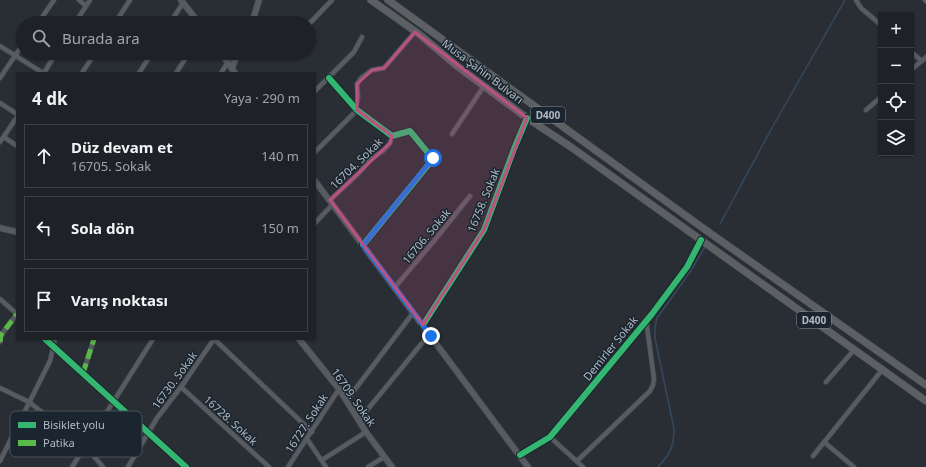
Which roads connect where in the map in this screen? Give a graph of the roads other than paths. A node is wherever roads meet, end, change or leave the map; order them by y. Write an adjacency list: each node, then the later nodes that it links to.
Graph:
1 (54, 0): 12 (street)
2 (79, 0): 11 (street)
3 (90, 0): 11 (street)
4 (130, 0): 14 (street)
5 (259, 0): 17 (main road)
6 (332, 0): 18 (street)
7 (371, 0): 20 (highway, Musa Şahin Bulvarı / D400)
8 (388, 0): 89 (highway, Musa Şahin Bulvarı / D400)
9 (856, 0): 19 (street)
10 (182, 1): 15 (street); 16 (main road)
11 (86, 6): 13 (street)
12 (43, 16)
13 (80, 16)
14 (120, 16)
15 (174, 16)
16 (193, 16)
17 (254, 16)
18 (316, 17)
19 (878, 22)
20 (415, 32): 44 (highway, Musa Şahin Bulvarı / D400); 48 (street)
21 (362, 37): 43 (street)
22 (0, 46): 24 (street)
23 (914, 54): 32 (street)
24 (15, 56): 42 (street)
25 (926, 57): 32 (street)
26 (22, 60): 36 (street)
27 (51, 60): 37 (street)
28 (90, 60): 38 (street)
29 (147, 60): 39 (street)
30 (184, 60): 40 (street)
31 (236, 60): 35 (main road)
32 (922, 61): 34 (street)
33 (228, 62): 35 (main road); 41 (street)
34 (914, 68)
35 (234, 70)
36 (41, 72)
37 (44, 72)
38 (83, 72)
39 (140, 72)
40 (177, 72)
41 (222, 72)
42 (0, 78)
43 (329, 78): 45 (street); 48 (street)
44 (484, 86): 52 (highway, Musa Şahin Bulvarı / D400); 53 (street)
45 (316, 91)
46 (878, 100): 49 (street)
47 (0, 103): 50 (street)
48 (357, 109): 54 (street); 58 (street)
49 (866, 110)
50 (16, 114)
51 (16, 117): 55 (street)
52 (527, 118): 65 (highway, Musa Şahin Bulvarı / D400); 73 (street, 16758. Sokak)
53 (452, 134)
54 (392, 136): 61 (street, 16704. Sokak); 66 (street)
55 (4, 137): 56 (street); 57 (street)
56 (0, 142)
57 (16, 145)
58 (316, 151)
59 (316, 182): 61 (main road)
60 (470, 196): 67 (street, 16706. Sokak)
61 (331, 202): 62 (street); 66 (main road)
62 (316, 223)
63 (0, 228): 64 (main road)
64 (16, 232)
65 (701, 240): 72 (street, Demirler Sokak); 85 (highway, D400)
66 (363, 245): 67 (main road)
67 (394, 287): 70 (main road)
68 (0, 299): 69 (street)
69 (16, 313)
70 (413, 313): 73 (main road); 93 (street)
71 (16, 315): 74 (street)
72 (646, 320): 106 (street, Demirler Sokak); 119 (street)
73 (423, 325): 75 (main road)
74 (1, 335): 83 (street)
75 (431, 336): 101 (street); 111 (main road)
76 (46, 340): 84 (street)
77 (55, 340): 84 (street)
78 (94, 340): 87 (street)
79 (152, 340): 94 (street)
80 (213, 340): 90 (street, 16730. Sokak)
81 (215, 340): 104 (street)
82 (300, 340): 92 (main road, 16709. Sokak)
83 (0, 342)
84 (53, 346): 87 (street); 96 (street)
85 (854, 350): 86 (highway, D400); 88 (street)
86 (882, 370): 95 (highway, D400); 109 (street)
87 (83, 373): 94 (street)
88 (826, 382)
89 (926, 385)
90 (181, 387): 103 (street, 16730. Sokak); 124 (street, 16728. Sokak)
91 (0, 388): 96 (street)
92 (339, 389): 93 (main road, 16709. Sokak); 104 (street, 16727. Sokak)
93 (347, 400): 101 (main road, 16709. Sokak)
94 (114, 401): 99 (street); 100 (street)
95 (926, 401)
96 (29, 402): 97 (street); 98 (street)
97 (25, 411)
98 (40, 411)
99 (108, 411)
100 (125, 411)
101 (359, 420): 105 (main road, 16709. Sokak)
102 (142, 426): 103 (street)
103 (149, 432): 110 (street, 16730. Sokak); 123 (street)
104 (312, 432): 107 (street, 16727. Sokak)
105 (366, 432): 116 (main road, 16709. Sokak); 117 (street)
106 (550, 437): 111 (street, Demirler Sokak); 119 (street)
107 (307, 439): 117 (street); 125 (street, 16727. Sokak)
108 (10, 441): 118 (street)
109 (824, 442): 112 (street); 131 (street)
110 (142, 444)
111 (520, 455): 129 (main road)
112 (813, 456)
113 (78, 457): 120 (street)
114 (94, 457): 121 (street)
115 (134, 457): 122 (street, 16730. Sokak)
116 (384, 457): 127 (street); 128 (main road, 16709. Sokak)
117 (322, 460): 126 (street)
118 (0, 461)
119 (577, 461): 130 (street)
120 (72, 467)
121 (103, 467)
122 (128, 467)
123 (186, 467)
124 (269, 467)
125 (288, 467)
126 (326, 467)
127 (368, 467)
128 (392, 467)
129 (528, 467)
130 (583, 467)
131 (854, 467)

